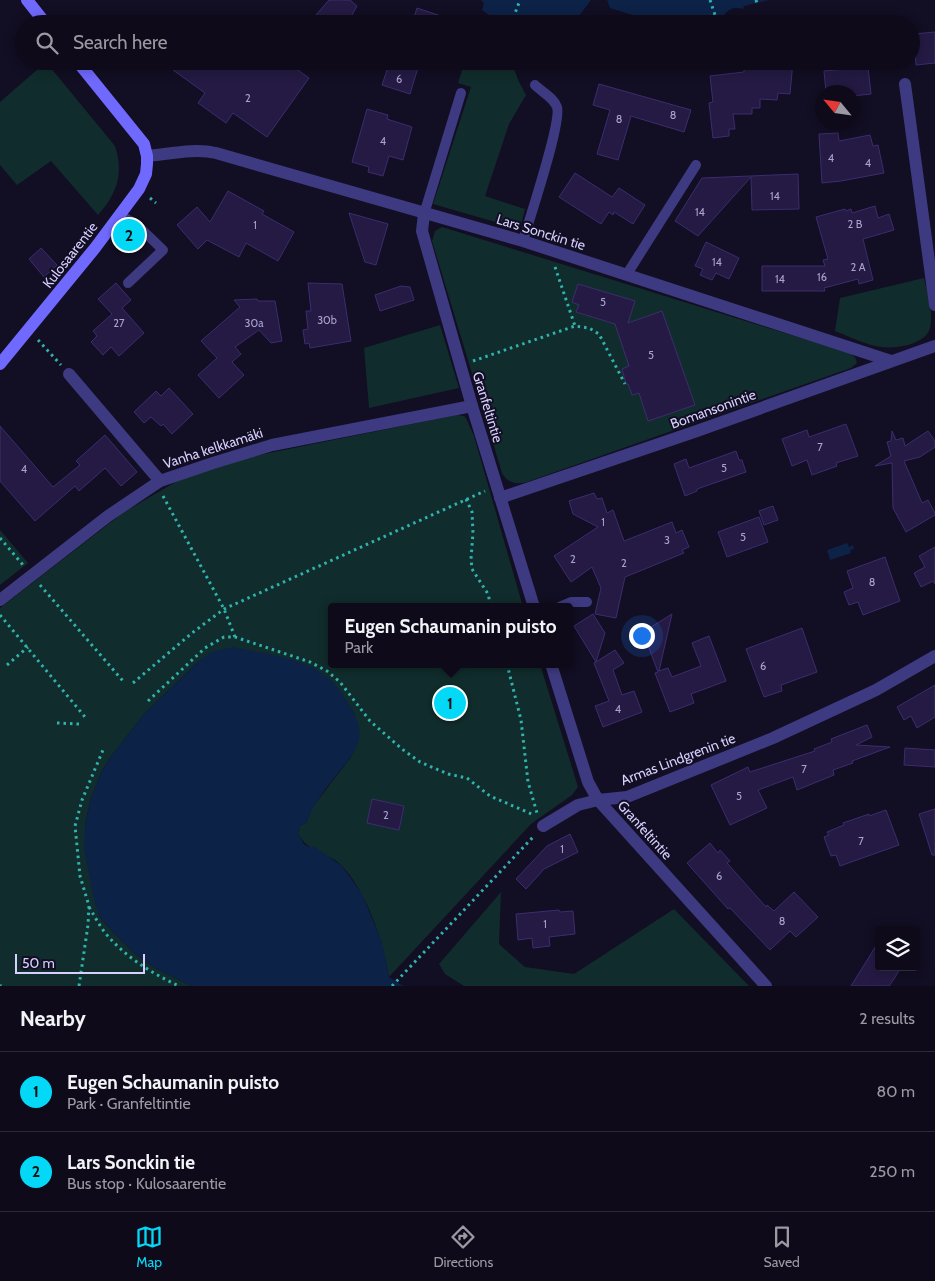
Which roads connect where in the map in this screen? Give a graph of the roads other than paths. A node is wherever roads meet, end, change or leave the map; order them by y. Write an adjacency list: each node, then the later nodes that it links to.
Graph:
1 (27, 0): 2 (street)
2 (39, 15)
3 (84, 70): 7 (street)
4 (904, 84): 14 (street)
5 (536, 85): 11 (lane)
6 (462, 92): 9 (lane)
7 (147, 156): 9 (street, Lars Sonckin tie); 10 (street, Kulosaarentie)
8 (696, 165): 12 (lane)
9 (424, 214): 11 (street, Lars Sonckin tie); 19 (street, Granfeltintie)
10 (120, 215): 13 (lane); 17 (street, Kulosaarentie)
11 (523, 241): 12 (street, Lars Sonckin tie)
12 (627, 274): 16 (street, Lars Sonckin tie)
13 (128, 283)
14 (935, 304)
15 (935, 346): 16 (street, Bomansonintie)
16 (891, 361): 21 (street, Bomansonintie)
17 (0, 364)
18 (69, 374): 20 (street)
19 (472, 406): 20 (street, Vanha kelkkamäki); 21 (street, Granfeltintie)
20 (160, 481): 22 (street, Vanha kelkkamäki)
21 (498, 492): 24 (street, Granfeltintie)
22 (0, 600)
23 (587, 602): 25 (lane)
24 (533, 603)
25 (569, 603)
26 (935, 656): 28 (street, Armas Lindgrenin tie)
27 (552, 668): 28 (street, Granfeltintie)
28 (598, 800): 29 (street, Armas Lindgrenin tie); 30 (street, Granfeltintie)
29 (541, 822)
30 (766, 986)

